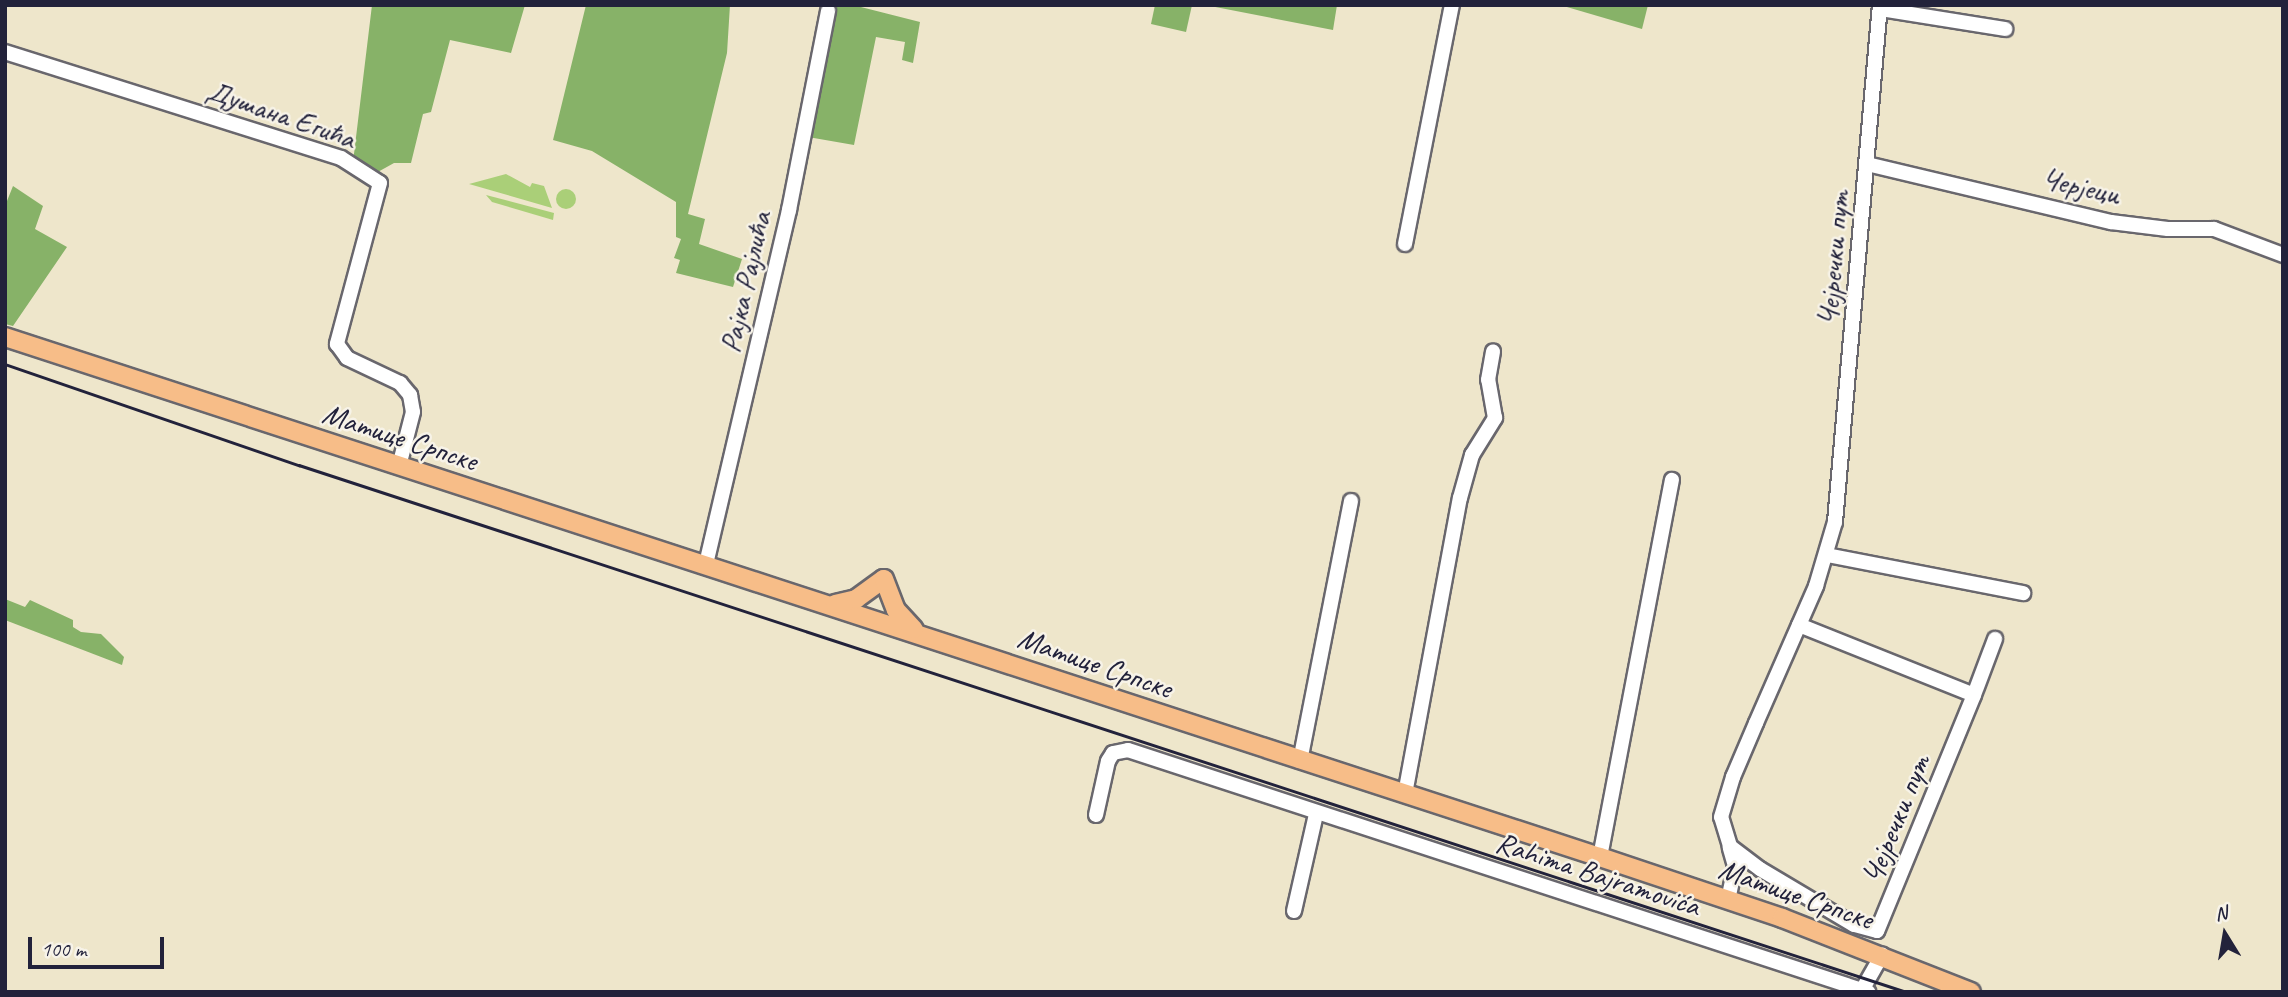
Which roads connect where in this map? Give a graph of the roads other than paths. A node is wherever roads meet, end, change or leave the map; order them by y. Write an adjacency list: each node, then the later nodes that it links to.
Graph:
1 (1452, 5): 7 (street)
2 (1880, 7): 4 (street); 6 (street, Чејречки пут)
3 (828, 11): 15 (street, Рајка Рајлића)
4 (2005, 29)
5 (5, 52): 11 (street, Душана Егића)
6 (1867, 164): 8 (street, Черјеци); 14 (street, Чејречки пут)
7 (1405, 244)
8 (2283, 255)
9 (5, 337): 11 (main road, Матице Српске)
10 (1493, 351): 23 (street)
11 (399, 466): 15 (main road, Матице Српске)
12 (1672, 480): 27 (street)
13 (1352, 501): 22 (street)
14 (1827, 555): 16 (street); 18 (street, Чејречки пут)
15 (706, 564): 17 (main road, Матице Српске)
16 (2023, 593)
17 (831, 604): 19 (main road, Матице Српске); 19 (main road)
18 (1799, 625): 21 (street); 26 (street, Чејречки пут)
19 (918, 633): 22 (main road, Матице Српске)
20 (1995, 639): 21 (street, Чејречки пут)
21 (1973, 695): 26 (street, Чејречки пут)
22 (1300, 761): 23 (main road, Матице Српске)
23 (1405, 794): 27 (main road, Матице Српске)
24 (1316, 814): 25 (street, Rahima Bajramovića); 29 (street); 31 (street, Rahima Bajramovića)
25 (1096, 815)
26 (1730, 846): 28 (street)
27 (1600, 856): 28 (main road, Матице Српске)
28 (1728, 900): 30 (main road, Матице Српске)
29 (1294, 911)
30 (1882, 955): 31 (street, Rahima Bajramovića); 32 (main road, Матице Српске)
31 (1864, 991)
32 (1971, 992)

